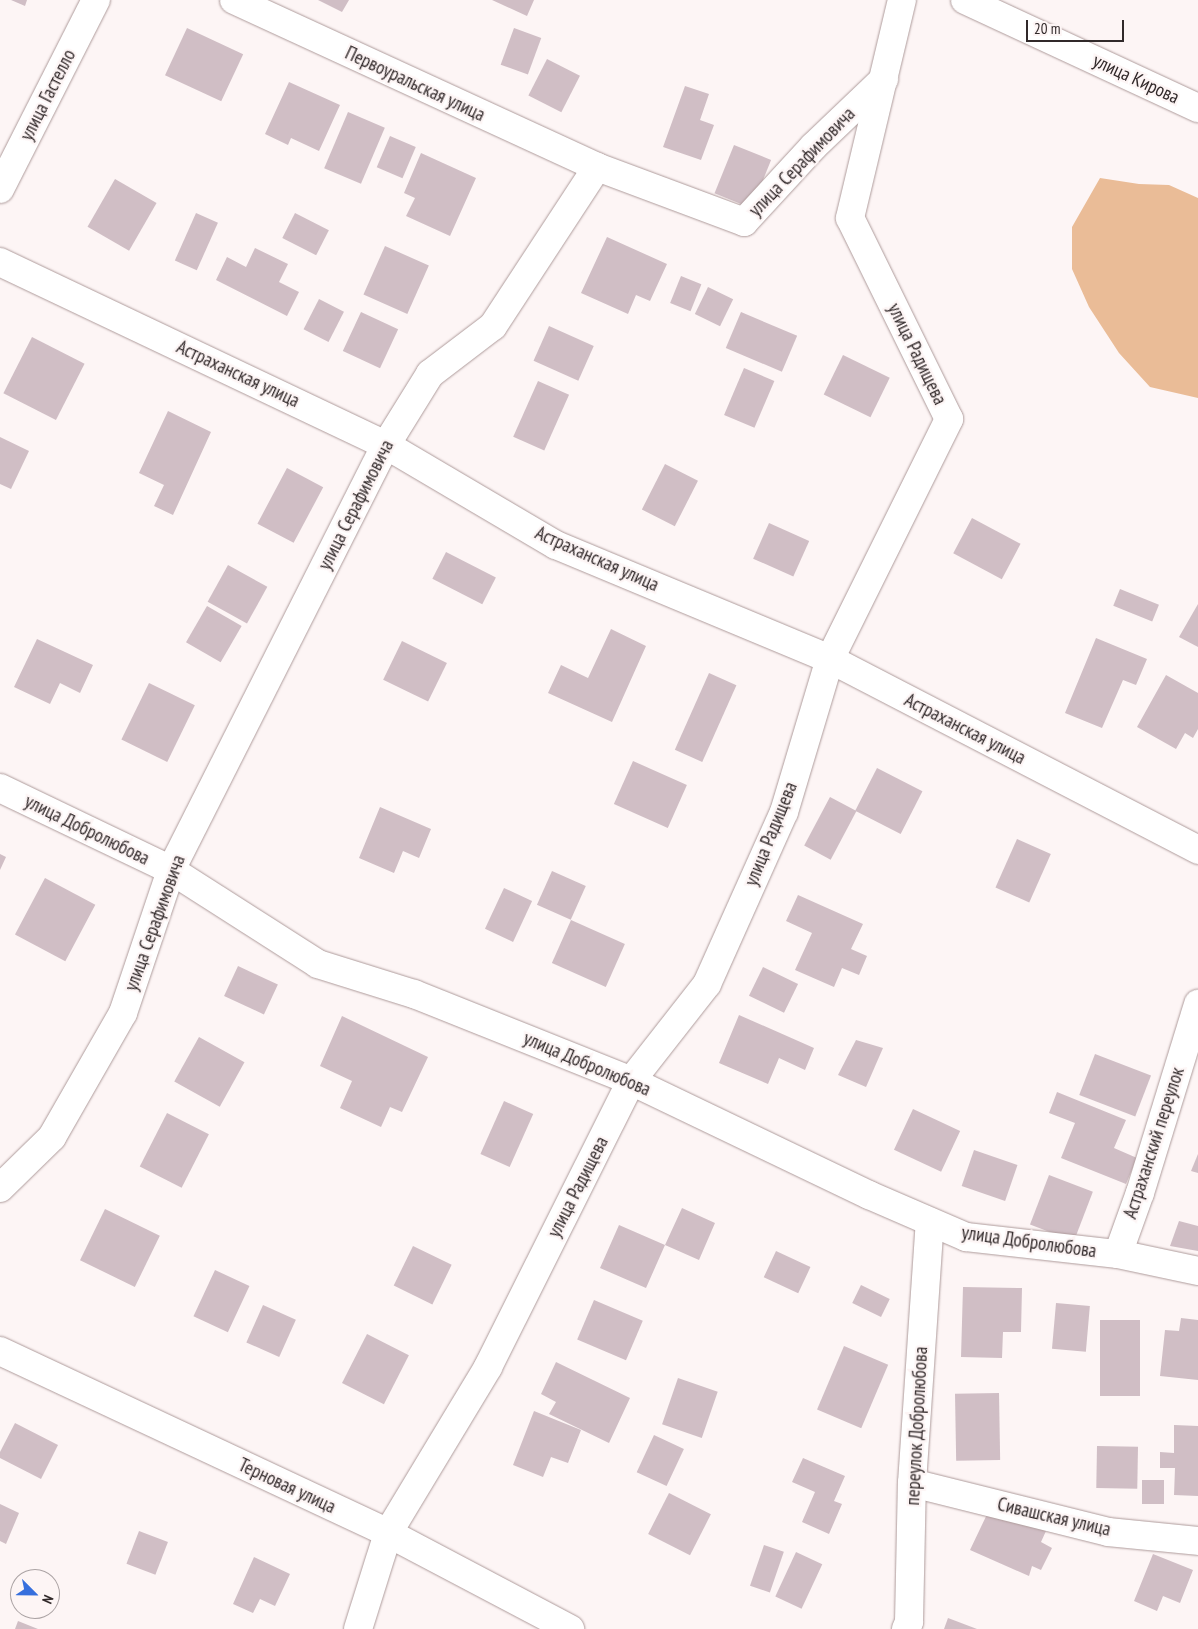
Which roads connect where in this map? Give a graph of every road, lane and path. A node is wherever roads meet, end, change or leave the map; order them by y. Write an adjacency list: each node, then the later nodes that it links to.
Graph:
1 (96, 0): 8 (street, улица Гастелло)
2 (234, 0): 7 (street, Первоуральская улица)
3 (902, 0): 5 (street, улица Радищева)
4 (964, 0): 6 (street, улица Кирова)
5 (884, 79): 7 (street, улица Серафимовича); 11 (street, улица Радищева)
6 (1198, 108)
7 (597, 167): 10 (street, улица Серафимовича)
8 (0, 189)
9 (0, 262): 10 (street, Астраханская улица)
10 (386, 445): 11 (street, Астраханская улица); 14 (street, улица Серафимовича)
11 (830, 658): 13 (street, Астраханская улица); 16 (street, улица Радищева)
12 (0, 788): 14 (street, улица Добролюбова)
13 (1198, 850)
14 (171, 870): 16 (street, улица Добролюбова); 17 (street, улица Серафимовича)
15 (1198, 1004): 19 (street, Астраханский переулок)
16 (631, 1081): 18 (street, улица Добролюбова); 23 (street, улица Радищева)
17 (0, 1188)
18 (930, 1222): 19 (street, улица Добролюбова); 22 (street, переулок Добролюбова)
19 (1118, 1254): 20 (street, улица Добролюбова)
20 (1198, 1271)
21 (0, 1351): 23 (street, Терновая улица)
22 (912, 1482): 24 (street, Сивашская улица); 27 (street, переулок Добролюбова)
23 (388, 1533): 25 (street, улица Радищева); 26 (street, Терновая улица)
24 (1198, 1541)
25 (358, 1629)
26 (570, 1629)
27 (906, 1629)

